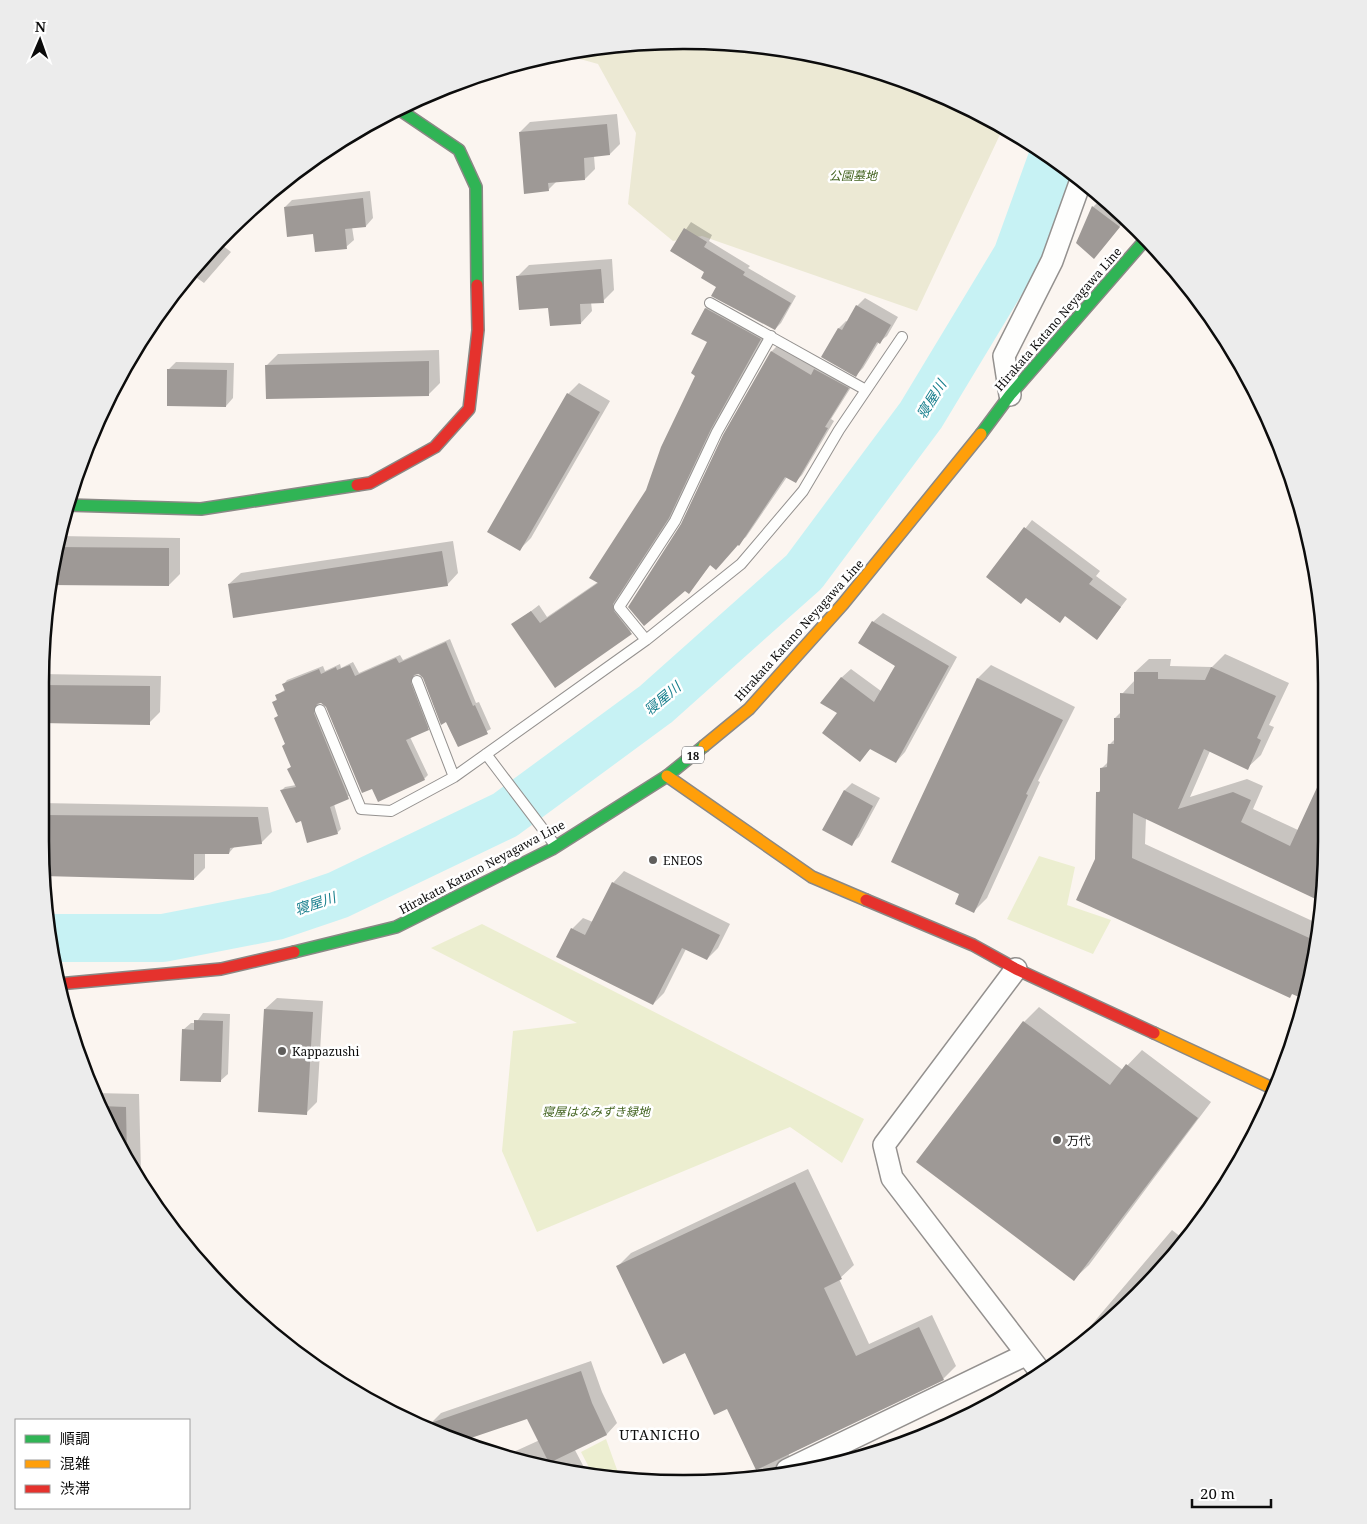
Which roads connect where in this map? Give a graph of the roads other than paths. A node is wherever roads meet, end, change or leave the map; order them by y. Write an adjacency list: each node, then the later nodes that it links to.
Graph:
1 (405, 113): 9 (street)
2 (1079, 187): 8 (street)
3 (1141, 244): 8 (street, Hirakata Katano Neyagawa Line / 18)
4 (710, 303): 5 (lane)
5 (771, 336): 7 (lane); 10 (lane)
6 (902, 337): 7 (lane)
7 (866, 390): 10 (lane)
8 (1010, 395): 14 (street, Hirakata Katano Neyagawa Line / 18)
9 (74, 505)
10 (646, 640): 13 (lane)
11 (417, 681): 15 (lane)
12 (320, 710): 15 (lane)
13 (486, 754): 15 (lane); 16 (lane)
14 (667, 776): 16 (street, Hirakata Katano Neyagawa Line / 18); 17 (street)
15 (454, 777)
16 (556, 846): 18 (street, Hirakata Katano Neyagawa Line / 18)
17 (1016, 969): 19 (street); 20 (street)
18 (65, 983)
19 (1268, 1086)
20 (1032, 1362): 21 (street)
21 (800, 1464)

